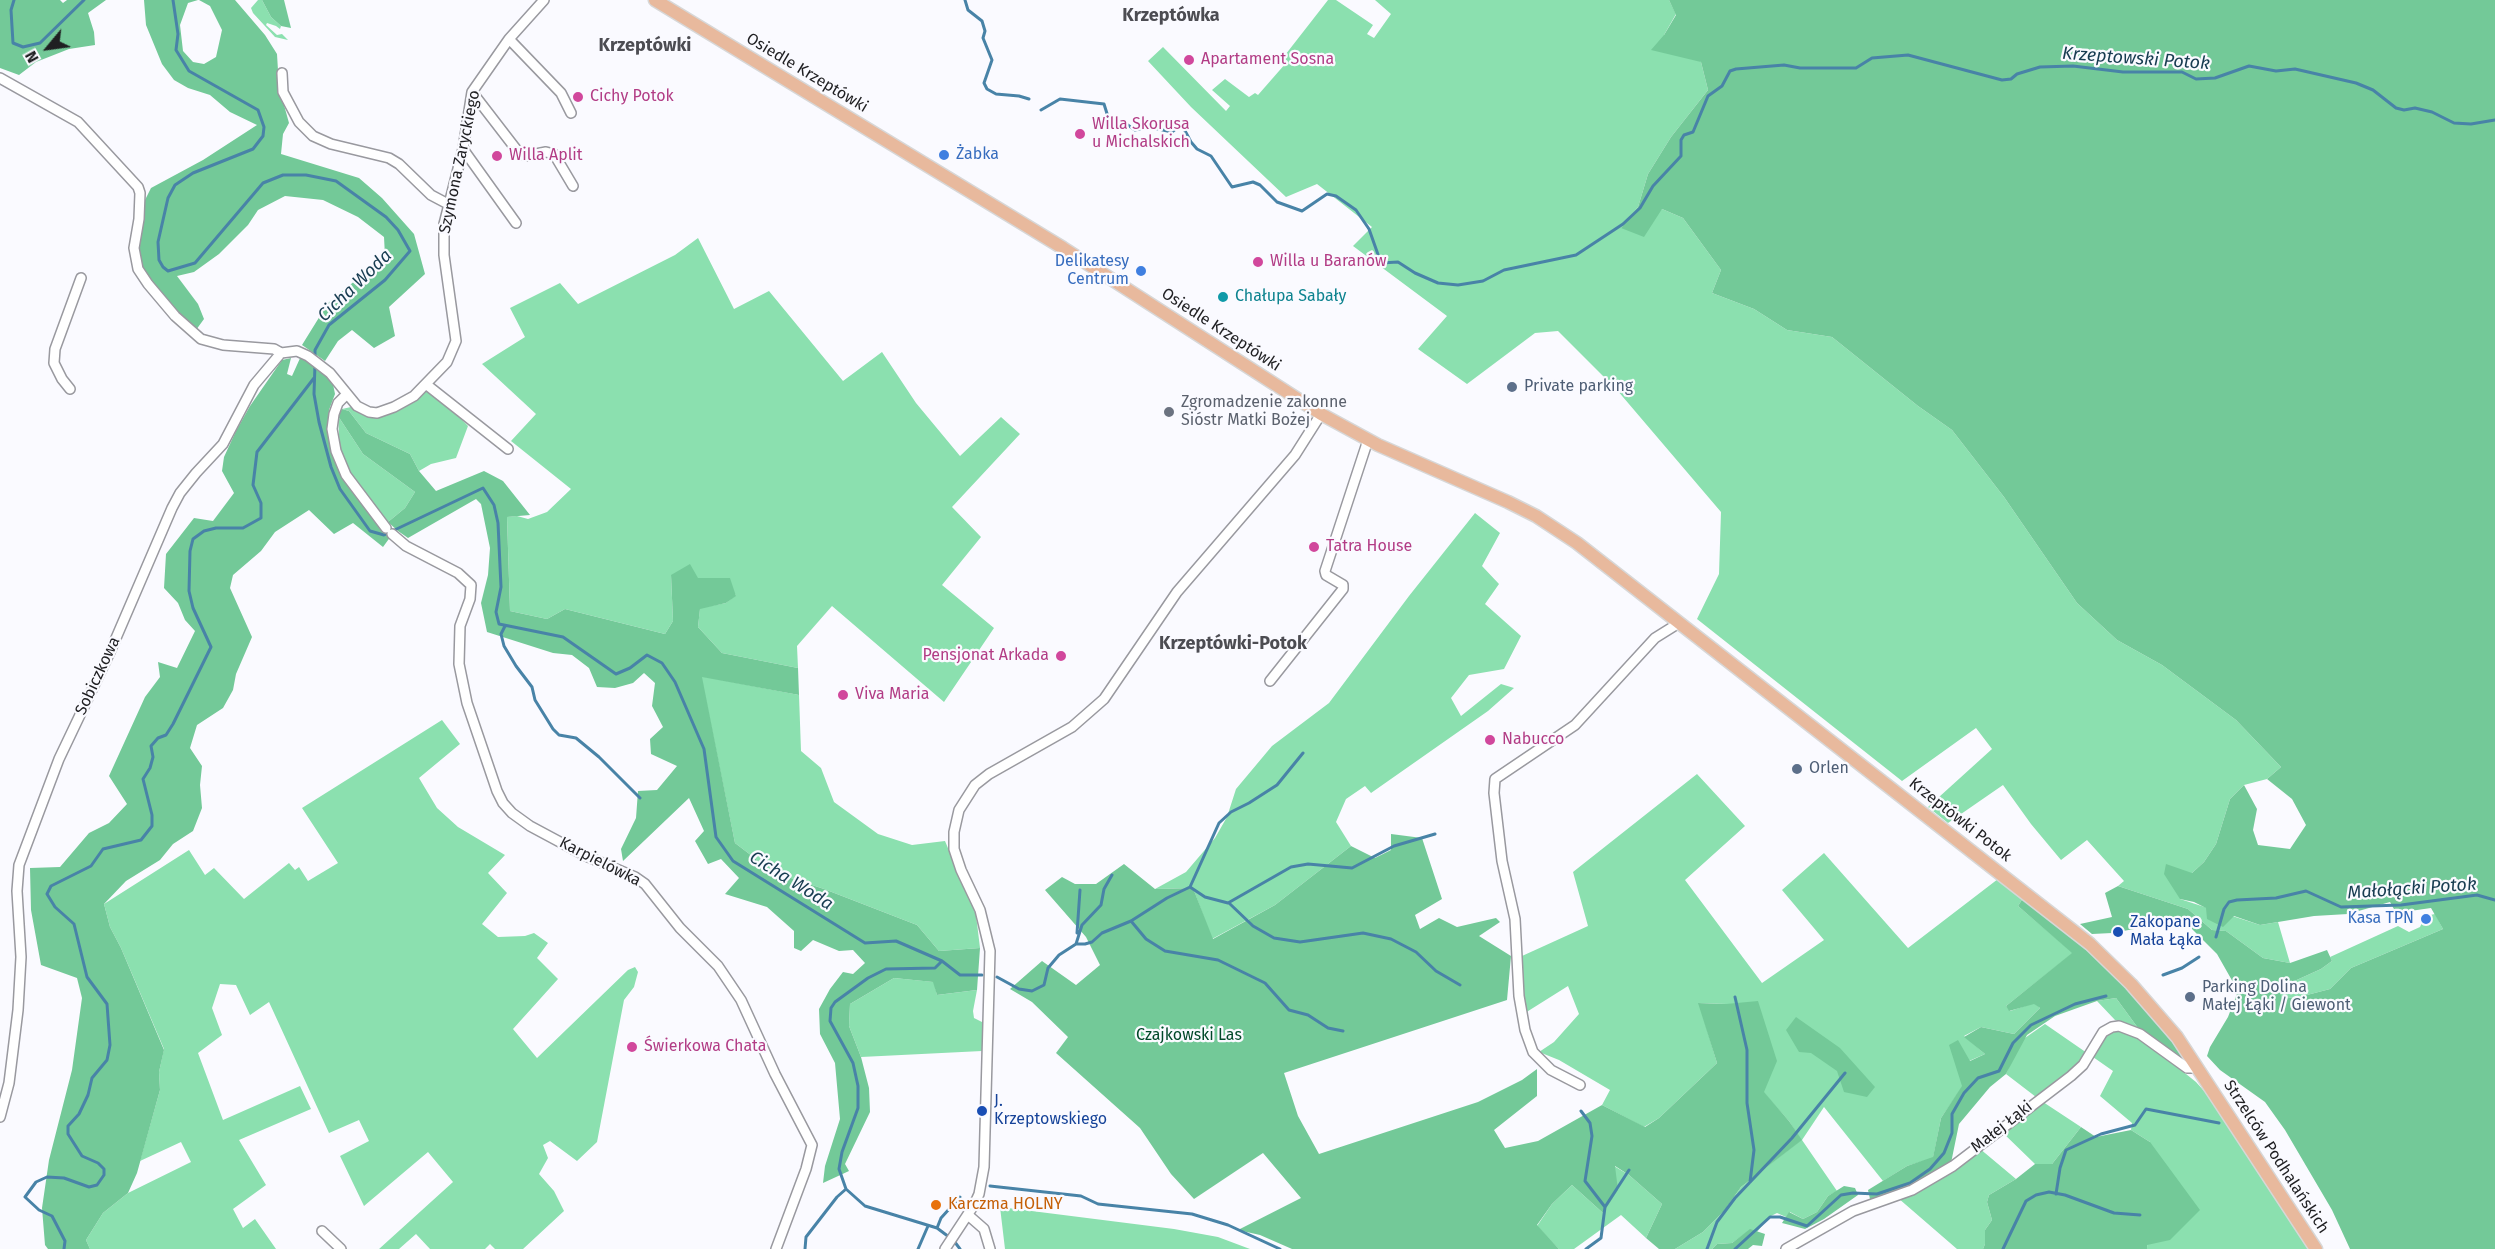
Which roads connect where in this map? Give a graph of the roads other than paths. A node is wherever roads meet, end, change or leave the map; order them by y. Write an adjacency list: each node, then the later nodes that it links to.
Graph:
1 (544, 0): 3 (street, Szymona Zaryckiego)
2 (655, 0): 17 (main road, Osiedle Krzeptówki)
3 (509, 39): 6 (street, Szymona Zaryckiego); 7 (street)
4 (282, 73): 10 (street)
5 (0, 78): 13 (street)
6 (472, 92): 8 (street, Szymona Zaryckiego); 9 (street)
7 (571, 113)
8 (463, 149): 10 (street, Szymona Zaryckiego); 11 (street)
9 (573, 186)
10 (448, 204): 14 (street, Szymona Zaryckiego)
11 (516, 223)
12 (81, 278): 15 (street)
13 (281, 353): 16 (street); 24 (street, Sobiczkowa)
14 (427, 385): 16 (street, Szymona Zaryckiego); 19 (street)
15 (70, 388)
16 (347, 394): 28 (street, Karpielówka)
17 (1321, 414): 18 (main road, Osiedle Krzeptówki); 25 (street)
18 (1368, 440): 20 (main road, Osiedle Krzeptówki); 21 (street)
19 (508, 449)
20 (1678, 623): 22 (main road, Krzeptówki Potok); 23 (street)
21 (1270, 681)
22 (2198, 1068): 31 (street, Małej Łąki); 32 (main road, Strzelców Podhalańskich)
23 (1580, 1085)
24 (0, 1117)
25 (968, 1215): 29 (street); 30 (street)
26 (322, 1231): 27 (street)
27 (341, 1249)
28 (776, 1249)
29 (946, 1249)
30 (990, 1249)
31 (1786, 1249)
32 (2316, 1249)

